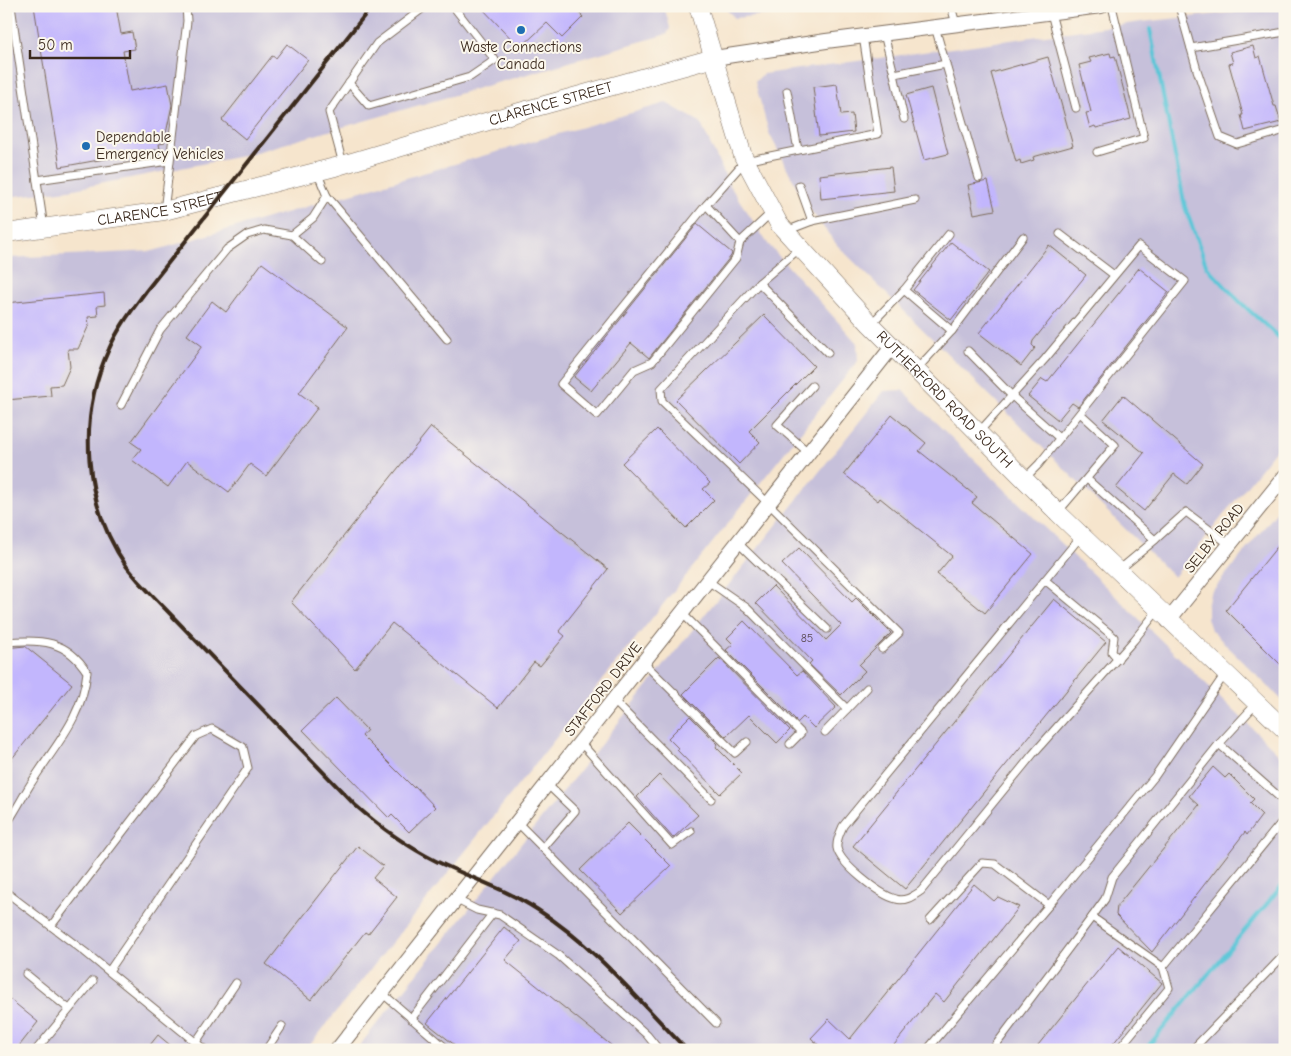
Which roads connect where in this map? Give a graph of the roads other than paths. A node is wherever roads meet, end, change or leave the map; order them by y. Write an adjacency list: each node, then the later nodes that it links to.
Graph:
1 (11, 6): 32 (lane)
2 (186, 6): 27 (lane)
3 (426, 6): 20 (lane)
4 (453, 6): 20 (lane)
5 (698, 6): 17 (street, RUTHERFORD ROAD SOUTH)
6 (951, 6): 11 (lane)
7 (1101, 6): 10 (street, CLARENCE STREET)
8 (1112, 6): 26 (lane)
9 (1180, 6): 16 (lane)
10 (1051, 13): 11 (street, CLARENCE STREET); 22 (lane)
11 (956, 24): 12 (street, CLARENCE STREET)
12 (936, 27): 14 (street, CLARENCE STREET); 18 (lane)
13 (1285, 32): 16 (lane)
14 (884, 34): 15 (street, CLARENCE STREET); 19 (lane)
15 (863, 36): 17 (street, CLARENCE STREET); 25 (lane)
16 (1191, 48): 24 (lane)
17 (714, 58): 28 (street, RUTHERFORD ROAD SOUTH); 29 (street, CLARENCE STREET)
18 (946, 64): 19 (lane); 31 (lane)
19 (894, 74): 23 (lane)
20 (349, 83): 29 (lane)
21 (787, 91): 25 (lane)
22 (1076, 108)
23 (904, 119)
24 (1285, 130)
25 (798, 150): 28 (lane)
26 (1097, 152)
27 (168, 160): 32 (lane); 37 (lane)
28 (745, 160): 36 (lane); 38 (street, RUTHERFORD ROAD SOUTH)
29 (344, 165): 30 (street, CLARENCE STREET)
30 (317, 172): 34 (lane); 37 (street, CLARENCE STREET)
31 (979, 178)
32 (37, 180): 40 (lane)
33 (799, 185): 39 (lane)
34 (327, 196): 45 (lane); 55 (lane)
35 (915, 200): 39 (lane)
36 (706, 205): 47 (lane); 47 (lane)
37 (164, 211): 40 (street, CLARENCE STREET)
38 (773, 212): 41 (street, RUTHERFORD ROAD SOUTH); 47 (lane)
39 (812, 221): 41 (lane)
40 (44, 228): 42 (street, CLARENCE STREET)
41 (786, 232): 48 (street, RUTHERFORD ROAD SOUTH)
42 (6, 233)
43 (949, 234): 52 (lane)
44 (1060, 234): 50 (lane)
45 (292, 235): 49 (lane); 62 (lane)
46 (1023, 236): 54 (lane)
47 (740, 242)
48 (800, 248): 51 (lane); 53 (street, RUTHERFORD ROAD SOUTH)
49 (322, 262)
50 (1114, 275): 61 (lane); 63 (lane)
51 (759, 283): 58 (lane); 70 (lane)
52 (904, 290): 53 (lane); 54 (lane)
53 (870, 324): 56 (street, RUTHERFORD ROAD SOUTH)
54 (952, 331): 59 (lane)
55 (447, 339)
56 (892, 347): 59 (street, RUTHERFORD ROAD SOUTH); 66 (street, STAFFORD DRIVE)
57 (968, 352): 61 (lane)
58 (828, 353)
59 (916, 370): 64 (street, RUTHERFORD ROAD SOUTH)
60 (812, 386): 66 (lane)
61 (1012, 396): 64 (lane); 65 (lane)
62 (121, 405)
63 (1080, 413): 65 (lane); 69 (lane)
64 (978, 433): 68 (street, RUTHERFORD ROAD SOUTH)
65 (1060, 438): 68 (lane)
66 (809, 453): 70 (street, STAFFORD DRIVE)
67 (1285, 476): 75 (street, SELBY ROAD)
68 (1025, 478): 71 (street, RUTHERFORD ROAD SOUTH)
69 (1087, 479): 71 (lane); 73 (lane)
70 (769, 504): 74 (street, STAFFORD DRIVE); 83 (lane)
71 (1058, 513): 72 (street, RUTHERFORD ROAD SOUTH)
72 (1082, 536): 76 (street, RUTHERFORD ROAD SOUTH); 77 (lane)
73 (1155, 540): 75 (lane); 76 (lane)
74 (738, 543): 78 (street, STAFFORD DRIVE); 81 (lane)
75 (1230, 545): 80 (street, SELBY ROAD)
76 (1117, 571): 80 (street, RUTHERFORD ROAD SOUTH)
77 (1045, 580): 84 (lane); 84 (lane)
78 (708, 581): 79 (street, STAFFORD DRIVE); 90 (lane)
79 (682, 614): 85 (street, STAFFORD DRIVE); 95 (lane)
80 (1163, 615): 84 (lane); 86 (street, RUTHERFORD ROAD SOUTH)
81 (827, 629)
82 (6, 642): 102 (lane)
83 (882, 649)
84 (1118, 658)
85 (644, 663): 88 (street, STAFFORD DRIVE); 93 (lane)
86 (1225, 674): 89 (street, RUTHERFORD ROAD SOUTH); 107 (lane)
87 (867, 688): 90 (lane)
88 (614, 701): 94 (street, STAFFORD DRIVE); 98 (lane)
89 (1256, 704): 91 (street, RUTHERFORD ROAD SOUTH); 96 (lane)
90 (848, 709): 92 (lane)
91 (1282, 722)
92 (824, 732)
93 (747, 742)
94 (580, 743): 97 (street, STAFFORD DRIVE); 103 (lane)
95 (790, 744)
96 (1219, 744): 99 (lane); 109 (lane)
97 (548, 785): 101 (street, STAFFORD DRIVE); 104 (lane)
98 (711, 799)
99 (1285, 802)
100 (1285, 818): 113 (lane)
101 (518, 823): 104 (lane); 106 (street, STAFFORD DRIVE)
102 (6, 825)
103 (691, 831)
104 (543, 848): 121 (lane)
105 (6, 892): 111 (lane)
106 (457, 900): 108 (lane); 118 (street, STAFFORD DRIVE)
107 (1049, 905): 110 (lane); 130 (lane)
108 (493, 914): 120 (lane); 129 (lane)
109 (1092, 917): 113 (lane); 131 (lane)
110 (930, 920)
111 (51, 926): 114 (lane); 114 (lane)
112 (1285, 954): 133 (lane)
113 (1163, 967): 132 (lane)
114 (109, 971): 123 (lane)
115 (26, 974): 119 (lane)
116 (92, 980): 119 (lane)
117 (236, 983): 123 (lane)
118 (382, 993): 120 (lane); 127 (street, STAFFORD DRIVE)
119 (69, 1009): 124 (lane)
120 (411, 1019): 128 (lane)
121 (716, 1023)
122 (282, 1026): 126 (lane)
123 (196, 1042): 125 (lane)
124 (36, 1050)
125 (205, 1050)
126 (266, 1050)
127 (337, 1050)
128 (448, 1050)
129 (659, 1050)
130 (927, 1050)
131 (992, 1050)
132 (1118, 1050)
133 (1192, 1050)

